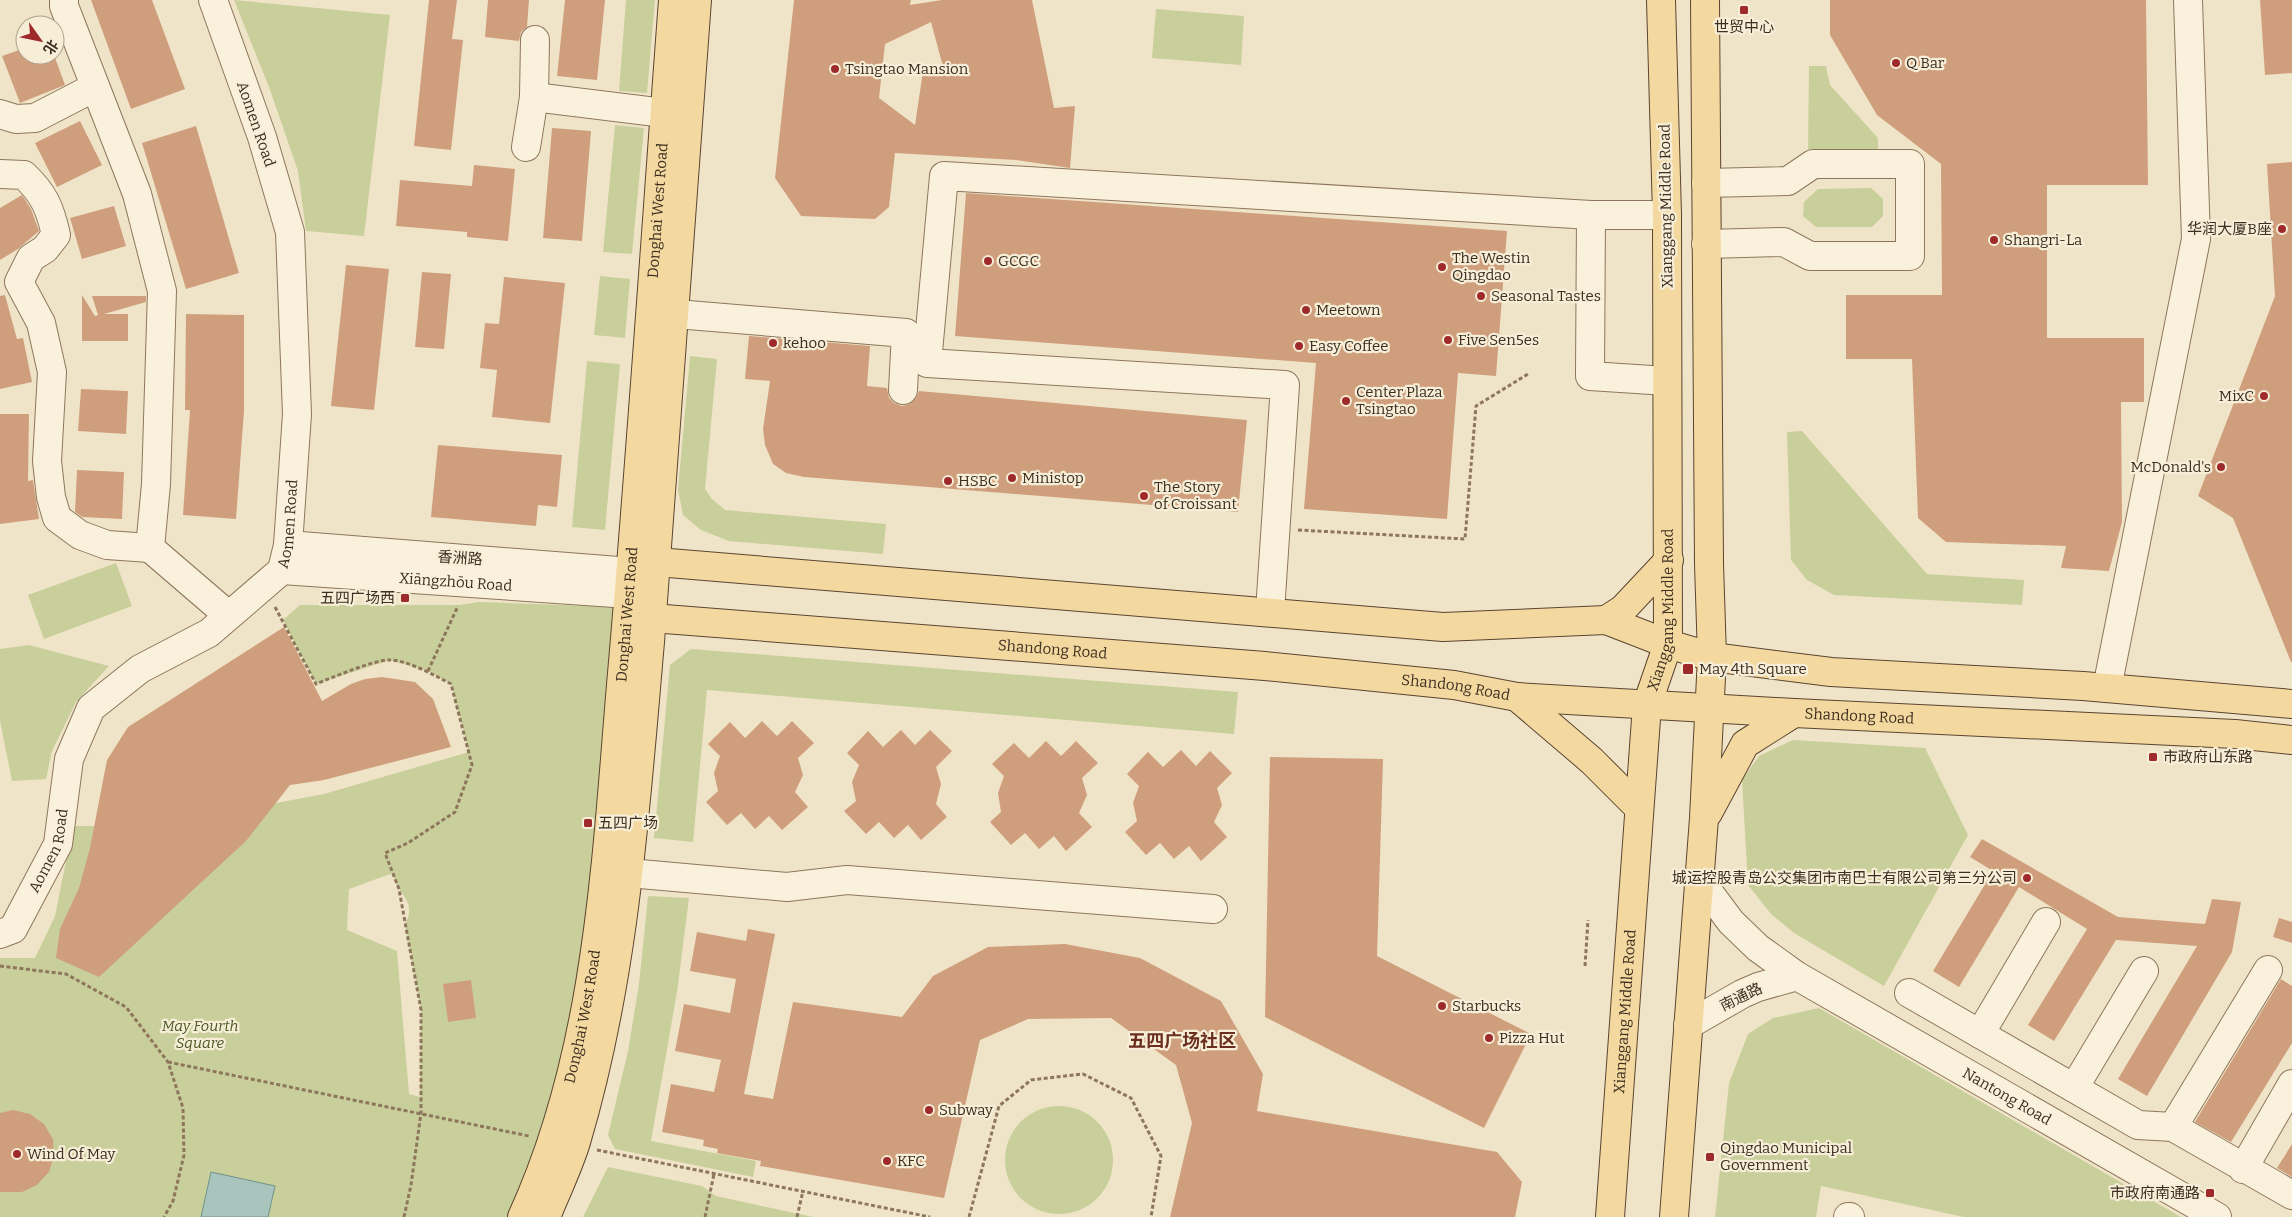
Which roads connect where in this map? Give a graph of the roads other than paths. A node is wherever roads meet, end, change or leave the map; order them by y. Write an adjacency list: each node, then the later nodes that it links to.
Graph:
1 (64, 0): 9 (street)
2 (213, 0): 25 (street, Aomen Road)
3 (673, 0): 11 (main road, Donghai West Road)
4 (697, 0): 19 (main road, Donghai West Road)
5 (1661, 0): 17 (main road, Xianggang Middle Road)
6 (1705, 0): 15 (main road)
7 (2188, 0): 33 (street)
8 (535, 40): 10 (street)
9 (95, 87): 12 (street); 22 (street)
10 (534, 97): 11 (street); 13 (street)
11 (664, 113): 26 (main road, Donghai West Road)
12 (0, 114)
13 (526, 147)
14 (0, 174): 22 (street)
15 (1706, 183): 18 (main road); 18 (street)
16 (1591, 214): 17 (street); 20 (street); 27 (street)
17 (1667, 215): 20 (main road, Xianggang Middle Road)
18 (1706, 244): 32 (main road)
19 (676, 314): 21 (street); 24 (main road, Donghai West Road)
20 (1667, 381): 23 (main road, Xianggang Middle Road)
21 (902, 390)
22 (150, 548): 28 (street)
23 (1669, 560): 30 (main road); 31 (main road, Xianggang Middle Road)
24 (658, 562): 26 (main road); 27 (main road); 29 (main road, Donghai West Road)
25 (278, 567): 26 (street, 香洲路); 26 (street, Xiāngzhōu Road); 28 (street, Aomen Road)
26 (630, 583): 29 (main road); 56 (main road, Donghai West Road)
27 (1270, 612): 30 (main road)
28 (228, 615): 46 (street, Aomen Road)
29 (652, 618): 34 (main road, Shandong Road); 42 (main road, Donghai West Road)
30 (1606, 620): 31 (main road)
31 (1668, 644): 32 (main road); 36 (main road, Xianggang Middle Road)
32 (1712, 658): 33 (main road); 37 (main road)
33 (2107, 688): 35 (main road)
34 (1517, 697): 36 (main road, Shandong Road); 40 (main road)
35 (2292, 704)
36 (1646, 705): 37 (main road, Shandong Road); 40 (main road, Xianggang Middle Road)
37 (1710, 707): 38 (main road, Shandong Road); 41 (main road)
38 (1794, 713): 39 (main road, Shandong Road); 41 (main road)
39 (2292, 740)
40 (1638, 807): 61 (main road, Xianggang Middle Road)
41 (1704, 818): 43 (main road)
42 (629, 873): 44 (street); 56 (main road, Donghai West Road)
43 (1699, 878): 49 (street, Nantong Road); 51 (main road)
44 (1213, 909)
45 (2046, 922): 52 (street)
46 (0, 934)
47 (2268, 970): 55 (street)
48 (2144, 971): 54 (street)
49 (1797, 976): 51 (street, 南通路); 63 (street, Nantong Road)
50 (1909, 993): 52 (street)
51 (1688, 1025): 62 (main road)
52 (1980, 1034): 54 (street)
53 (2292, 1084): 57 (street)
54 (2074, 1088): 55 (street)
55 (2173, 1127): 57 (street)
56 (563, 1143): 59 (main road, Donghai West Road); 60 (main road, Donghai West Road)
57 (2243, 1169): 58 (street)
58 (2292, 1195)
59 (522, 1217)
60 (546, 1217)
61 (1610, 1217)
62 (1674, 1217)
63 (2217, 1217)

